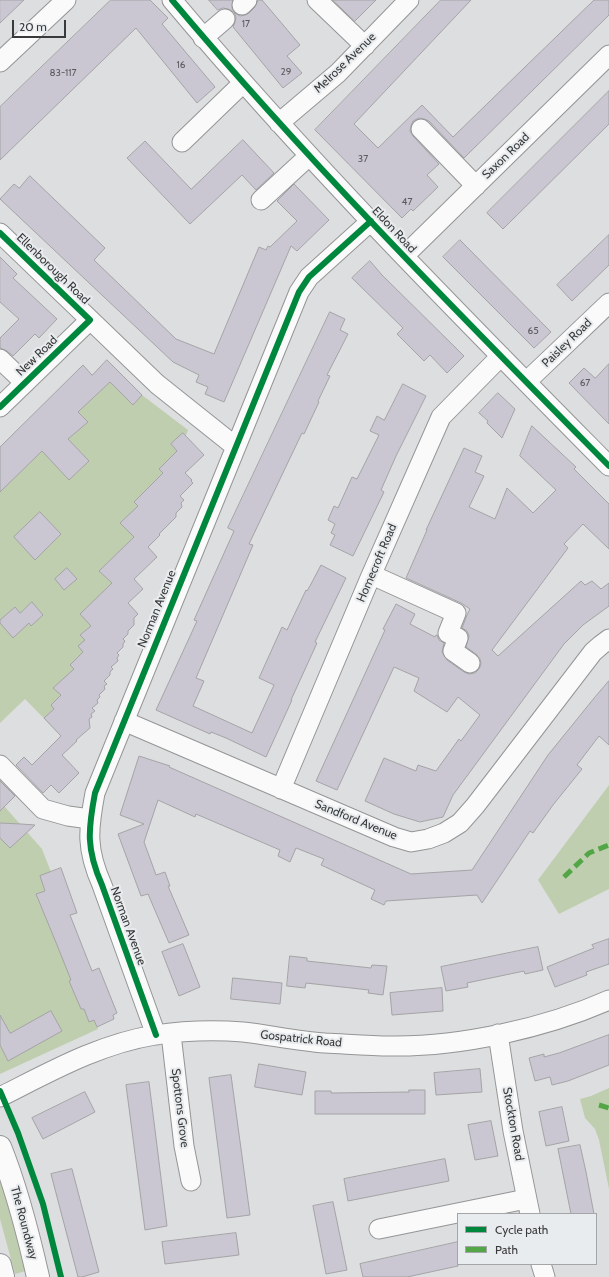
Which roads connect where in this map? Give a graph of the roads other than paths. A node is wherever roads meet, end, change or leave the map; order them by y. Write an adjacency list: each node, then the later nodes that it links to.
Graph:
1 (66, 0): 9 (street)
2 (172, 0): 6 (street, Eldon Road)
3 (317, 0): 7 (street)
4 (409, 0): 7 (street, Melrose Avenue)
5 (225, 19): 6 (street)
6 (203, 38): 10 (street, Eldon Road)
7 (365, 46): 11 (street, Melrose Avenue)
8 (609, 56): 15 (street, Saxon Road)
9 (0, 62)
10 (243, 83): 11 (street, Eldon Road); 13 (street)
11 (279, 123): 14 (street, Eldon Road)
12 (421, 130): 15 (street)
13 (182, 142)
14 (309, 156): 16 (street); 17 (street, Eldon Road)
15 (476, 186): 19 (street, Saxon Road)
16 (261, 200)
17 (371, 221): 19 (street, Eldon Road); 27 (street, Norman Avenue)
18 (0, 233): 21 (street, Ellenborough Road)
19 (404, 256): 22 (street, Eldon Road)
20 (609, 303): 24 (street, Paisley Road)
21 (90, 320): 25 (street, New Road); 27 (street, Ellenborough Road)
22 (500, 356): 24 (street, Eldon Road); 29 (street, Homecroft Road)
23 (0, 359): 25 (street)
24 (526, 382): 28 (street, Eldon Road)
25 (25, 383): 26 (street, New Road)
26 (0, 408)
27 (236, 447): 32 (street, Norman Avenue)
28 (609, 466)
29 (372, 576): 31 (street); 34 (street, Homecroft Road)
30 (609, 639): 34 (street, Sandford Avenue)
31 (470, 663)
32 (124, 721): 34 (street, Sandford Avenue); 35 (street, Norman Avenue)
33 (0, 764): 35 (street)
34 (281, 789)
35 (90, 819): 38 (street, Norman Avenue)
36 (609, 1000): 37 (street, Gospatrick Road)
37 (498, 1034): 38 (street, Gospatrick Road); 42 (street, Stockton Road)
38 (163, 1035): 39 (street, Gospatrick Road); 41 (street, Spottons Grove)
39 (0, 1097)
40 (0, 1147): 48 (main road, The Roundway)
41 (191, 1181)
42 (528, 1206): 43 (street)
43 (483, 1213)
44 (457, 1217): 45 (street)
45 (379, 1229)
46 (0, 1265): 47 (main road)
47 (3, 1277)
48 (38, 1277)

